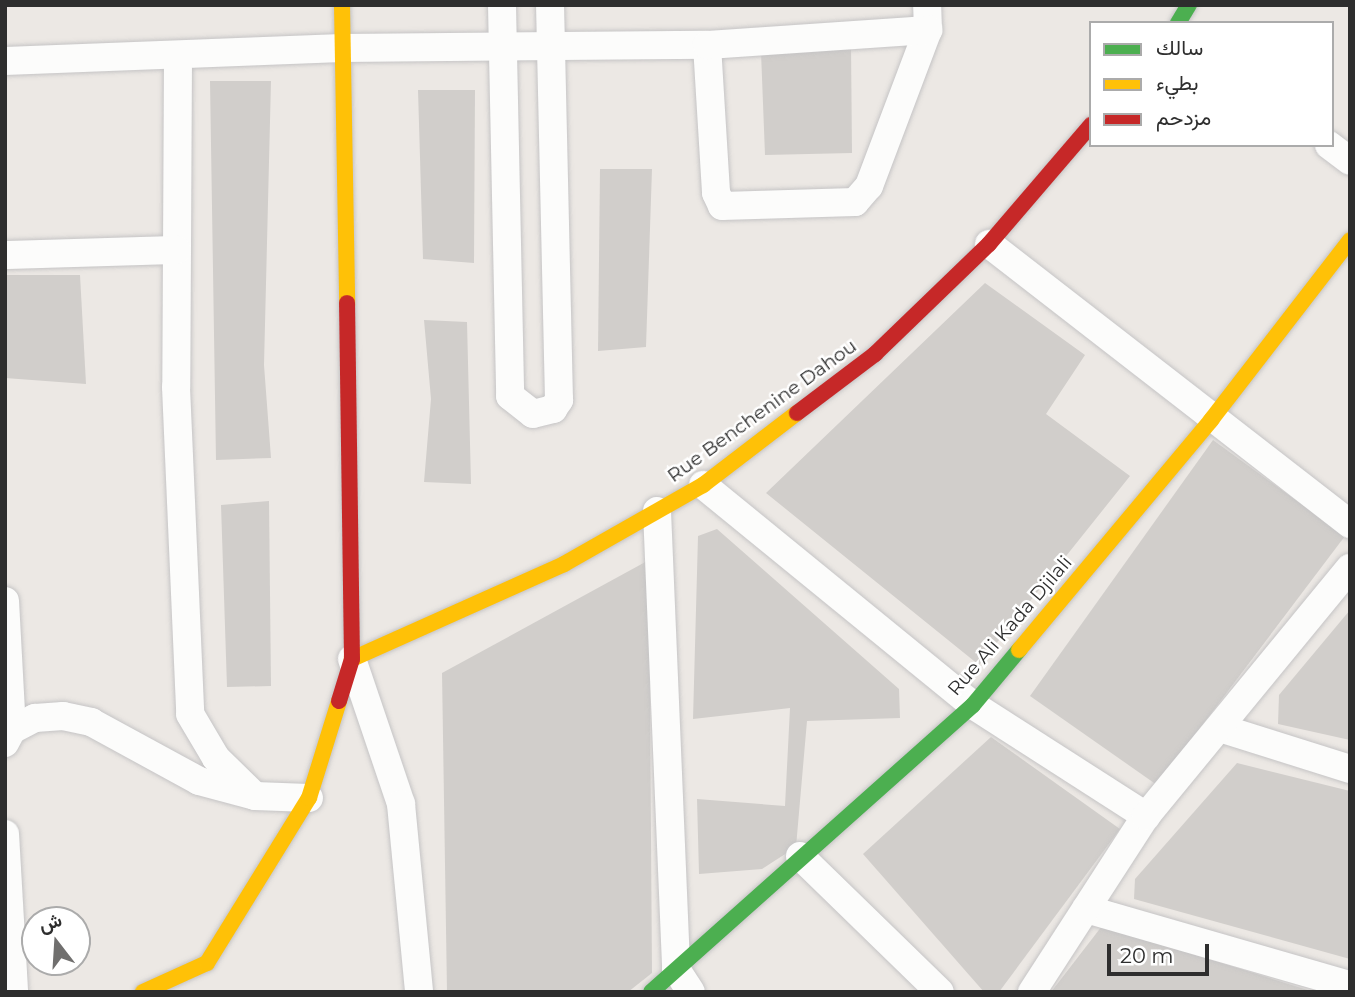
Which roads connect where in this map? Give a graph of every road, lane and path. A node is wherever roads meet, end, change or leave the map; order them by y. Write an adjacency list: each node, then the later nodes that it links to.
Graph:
1 (342, 5): 10 (street)
2 (502, 5): 7 (street)
3 (550, 5): 9 (street)
4 (1189, 5): 6 (street)
5 (928, 18): 8 (street); 8 (street)
6 (1179, 21)
7 (502, 45): 9 (street); 9 (street); 10 (street)
8 (707, 46): 9 (street)
9 (550, 47)
10 (342, 48): 11 (street); 26 (street)
11 (178, 58): 12 (street); 18 (street)
12 (5, 61)
13 (1089, 127): 17 (street, Rue Benchenine Dahou)
14 (1332, 147): 15 (street)
15 (1350, 161)
16 (1350, 240): 20 (street, Rue Ali Kada Djilali)
17 (989, 243): 20 (street); 21 (street, Rue Benchenine Dahou)
18 (177, 250): 19 (street); 31 (street)
19 (5, 255)
20 (1211, 420): 23 (street); 27 (street, Rue Ali Kada Djilali)
21 (703, 485): 22 (street, Rue Benchenine Dahou); 27 (street)
22 (657, 511): 26 (street, Rue Benchenine Dahou); 37 (street)
23 (1350, 524)
24 (1350, 568): 28 (street)
25 (5, 601): 29 (street)
26 (352, 659): 32 (street); 41 (street)
27 (974, 705): 33 (street); 35 (street, Rue Ali Kada Djilali)
28 (1220, 728): 30 (street); 33 (street)
29 (8, 736): 31 (street)
30 (1350, 769)
31 (256, 796): 32 (street)
32 (309, 798): 40 (street)
33 (1146, 816): 36 (street)
34 (5, 834): 39 (street)
35 (800, 856): 37 (street, Rue Ali Kada Djilali); 43 (street)
36 (1086, 909): 38 (street); 44 (street)
37 (683, 981): 42 (street, Rue Ali Kada Djilali)
38 (1350, 985)
39 (14, 992)
40 (143, 992)
41 (419, 992)
42 (651, 992)
43 (940, 992)
44 (1032, 992)

